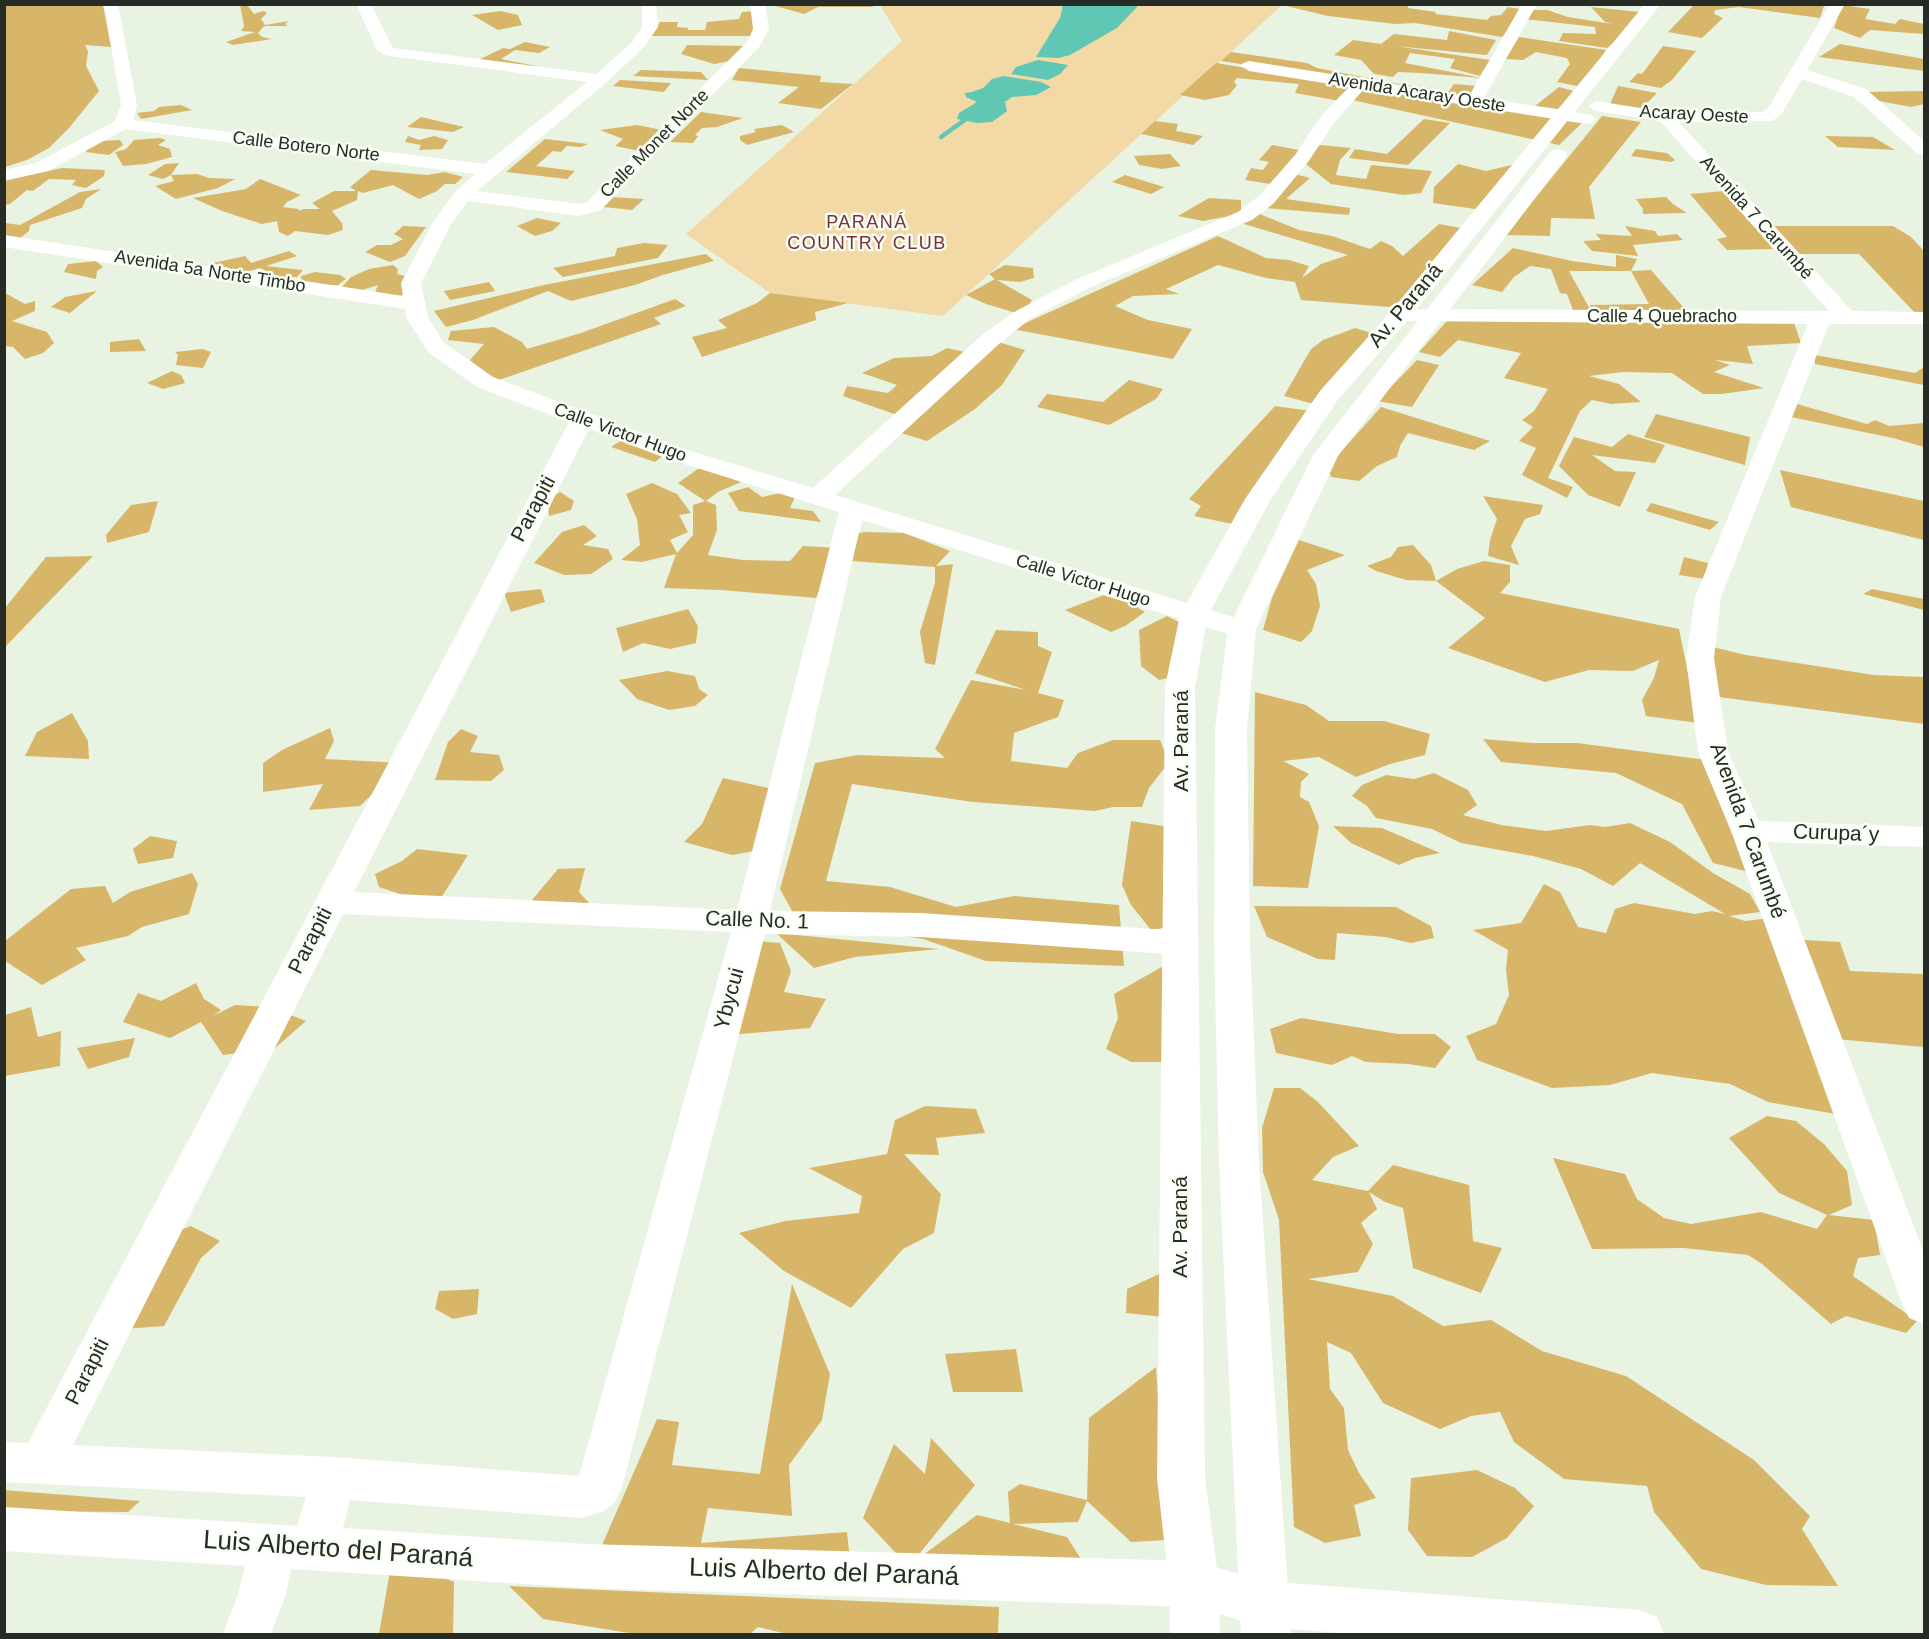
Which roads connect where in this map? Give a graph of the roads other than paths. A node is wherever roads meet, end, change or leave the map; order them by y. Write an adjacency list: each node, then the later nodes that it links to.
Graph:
1 (111, 4): 17 (street)
2 (363, 4): 10 (street)
3 (649, 4): 10 (street, Calle Victor Hugo)
4 (757, 4): 21 (street, Calle Monet Norte)
5 (1530, 4): 13 (street)
6 (1654, 4): 15 (street, Av. Paraná)
7 (1838, 4): 9 (street, Acaray Oeste)
8 (1249, 66): 11 (street, Avenida Acaray Oeste)
9 (1798, 73): 16 (street, Acaray Oeste); 18 (street)
10 (601, 79): 19 (street, Calle Victor Hugo)
11 (1360, 84): 13 (street, Avenida Acaray Oeste); 29 (street)
12 (1611, 88): 14 (street, Av. Paraná)
13 (1474, 101): 15 (street, Avenida Acaray Oeste)
14 (1591, 113): 15 (street, Avenida Acaray Oeste); 16 (street, Acaray Oeste); 25 (street, Av. Paraná)
15 (1562, 115): 24 (street, Av. Paraná)
16 (1665, 117): 26 (street, Avenida 7 Carumbé)
17 (123, 124): 19 (street, Calle Botero Norte); 20 (street)
18 (1920, 142)
19 (489, 170): 21 (street, Calle Victor Hugo)
20 (4, 176)
21 (464, 195): 23 (street, Calle Victor Hugo)
22 (4, 241): 23 (street, Avenida 5a Norte Timbo)
23 (415, 304): 28 (street, Calle Victor Hugo)
24 (1400, 315): 25 (street, Calle 4 Quebracho); 31 (street, Av. Paraná)
25 (1434, 316): 26 (street, Calle 4 Quebracho); 32 (street, Av. Paraná)
26 (1834, 318): 27 (street, Calle 4 Quebracho); 33 (street, Avenida 7 Carumbé)
27 (1924, 318)
28 (582, 419): 29 (street, Calle Victor Hugo); 35 (street, Parapiti)
29 (816, 499): 30 (street, Calle Victor Hugo)
30 (852, 509): 31 (street, Calle Victor Hugo); 36 (street, Ybycui)
31 (1194, 615): 32 (street, Calle Victor Hugo); 37 (street, Av. Paraná)
32 (1242, 629): 44 (street, Av. Paraná)
33 (1747, 831): 34 (street, Curupa´y); 38 (street, Avenida 7 Carumbé)
34 (1924, 837)
35 (331, 902): 36 (street, Calle No. 1); 39 (street, Parapiti)
36 (751, 922): 37 (street, Calle No. 1); 40 (street, Ybycui)
37 (1182, 943): 43 (street, Av. Paraná)
38 (1924, 1306)
39 (23, 1462): 40 (street)
40 (334, 1478): 42 (street)
41 (4, 1529): 42 (street, Luis Alberto del Paraná)
42 (294, 1547): 43 (street, Luis Alberto del Paraná); 45 (street)
43 (1194, 1584): 44 (street, Luis Alberto del Paraná); 46 (street, Av. Paraná)
44 (1265, 1619): 47 (street, Luis Alberto del Paraná)
45 (247, 1635)
46 (1195, 1635)
47 (1640, 1635)

